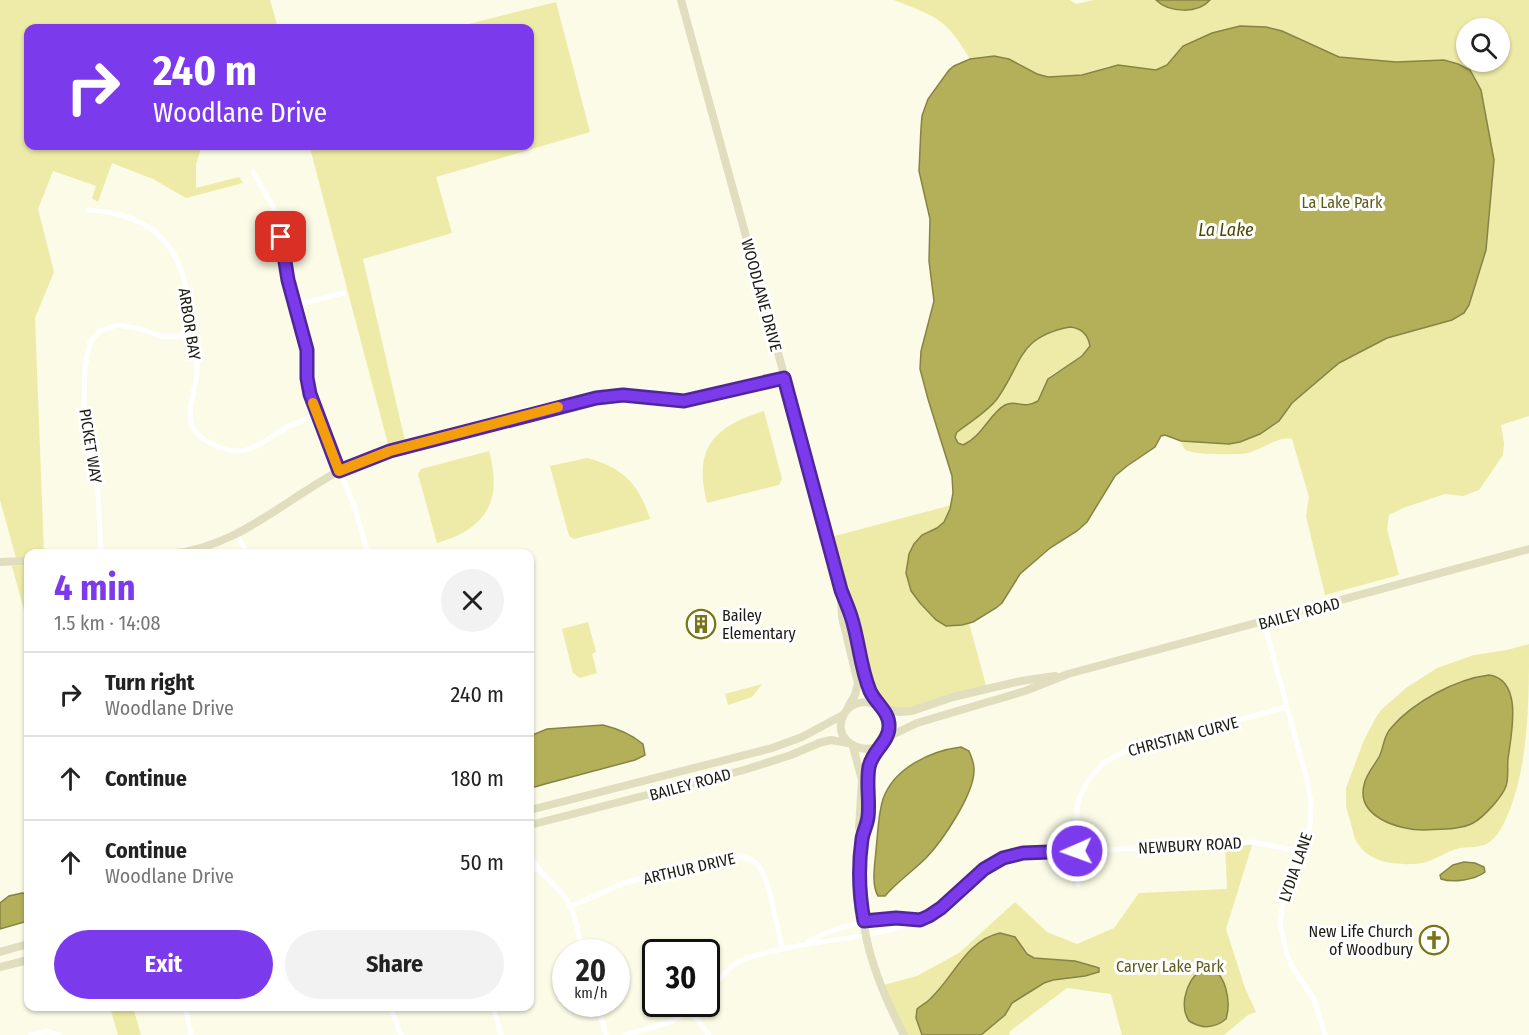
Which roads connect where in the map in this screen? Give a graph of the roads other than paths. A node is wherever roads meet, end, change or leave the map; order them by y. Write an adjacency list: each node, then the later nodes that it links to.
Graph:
1 (681, 0): 7 (street, WOODLANE DRIVE)
2 (253, 172): 5 (street)
3 (88, 210): 6 (street, ARBOR BAY)
4 (343, 293): 5 (street)
5 (296, 305): 8 (street)
6 (193, 336): 8 (street, ARBOR BAY); 11 (street, PICKET WAY)
7 (784, 378): 9 (street); 18 (street, WOODLANE DRIVE)
8 (317, 416): 9 (street)
9 (339, 471): 10 (street); 14 (street)
10 (237, 535): 12 (street); 13 (street)
11 (101, 549)
12 (193, 549)
13 (244, 549)
14 (367, 549)
15 (1529, 549): 19 (street, BAILEY ROAD)
16 (24, 561): 17 (street)
17 (0, 562)
18 (841, 590): 21 (street, WOODLANE DRIVE); 23 (street, WOODLANE DRIVE)
19 (1264, 622): 20 (street, BAILEY ROAD); 22 (street, LYDIA LANE)
20 (1068, 674): 21 (street, BAILEY ROAD); 24 (street, BAILEY ROAD)
21 (879, 706): 23 (street); 24 (street)
22 (1287, 707): 30 (street, CHRISTIAN CURVE); 31 (street, LYDIA LANE)
23 (844, 714): 25 (street); 27 (street, BAILEY ROAD)
24 (886, 738): 26 (street)
25 (850, 745): 26 (street); 28 (street, BAILEY ROAD); 29 (street)
26 (879, 746): 29 (street)
27 (534, 809)
28 (534, 824)
29 (862, 835): 38 (street)
30 (1077, 851): 31 (street, NEWBURY ROAD); 35 (street, CHRISTIAN CURVE); 37 (street, NEWBURY ROAD)
31 (1302, 852): 63 (street, LYDIA LANE)
32 (534, 861): 34 (street)
33 (534, 868): 34 (street)
34 (538, 870): 36 (street)
35 (1078, 885)
36 (570, 907): 40 (street); 43 (street, ARTHUR DRIVE)
37 (920, 920): 38 (street, NEWBURY ROAD); 39 (street, NEWBURY ROAD)
38 (864, 921): 39 (street); 41 (street, NEWBURY ROAD)
39 (866, 935): 41 (street, NEWBURY ROAD); 62 (street)
40 (579, 939)
41 (804, 943): 43 (street, NEWBURY ROAD)
42 (24, 945): 44 (street)
43 (783, 949): 47 (street, NEWBURY ROAD)
44 (0, 952)
45 (24, 961): 46 (street)
46 (0, 967)
47 (720, 979)
48 (186, 1011): 56 (street)
49 (392, 1011): 57 (street)
50 (494, 1011): 58 (street)
51 (601, 1017): 59 (street)
52 (680, 1017): 60 (street)
53 (696, 1017): 61 (street)
54 (31, 1035): 55 (street)
55 (59, 1035)
56 (191, 1035)
57 (401, 1035)
58 (501, 1035)
59 (606, 1035)
60 (626, 1035)
61 (709, 1035)
62 (904, 1035)
63 (1325, 1035)

